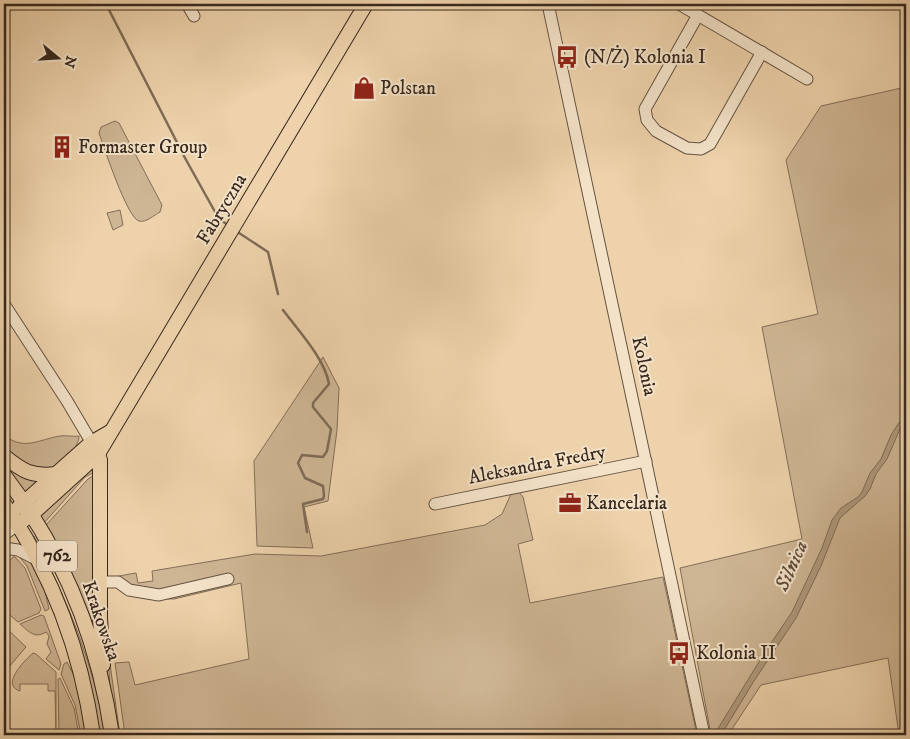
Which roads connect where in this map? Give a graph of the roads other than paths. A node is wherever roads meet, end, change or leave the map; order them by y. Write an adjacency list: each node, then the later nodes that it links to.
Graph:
1 (187, 4): 6 (street)
2 (366, 4): 10 (main road, Fabryczna)
3 (548, 4): 12 (street, Kolonia)
4 (679, 4): 5 (street)
5 (698, 15): 7 (street); 7 (street)
6 (194, 16)
7 (762, 52): 8 (street)
8 (807, 79)
9 (4, 304): 10 (street)
10 (95, 448): 13 (main road, Fabryczna); 16 (main road, Fabryczna); 22 (main road)
11 (4, 456): 13 (main road)
12 (646, 461): 15 (street, Aleksandra Fredry); 26 (street, Kolonia)
13 (56, 474): 16 (main road, Fabryczna)
14 (4, 475): 16 (main road, Krakowska / 762)
15 (435, 504)
16 (28, 508): 17 (main road, Fabryczna); 23 (main road, Krakowska / 762)
17 (9, 515): 18 (street); 20 (main road, Krakowska / 762)
18 (4, 535)
19 (4, 548): 20 (street)
20 (38, 560): 24 (main road, Krakowska / 762)
21 (228, 579): 22 (street)
22 (100, 582): 23 (main road)
23 (103, 684): 25 (main road, Krakowska / 762)
24 (93, 735)
25 (112, 735)
26 (704, 735)

